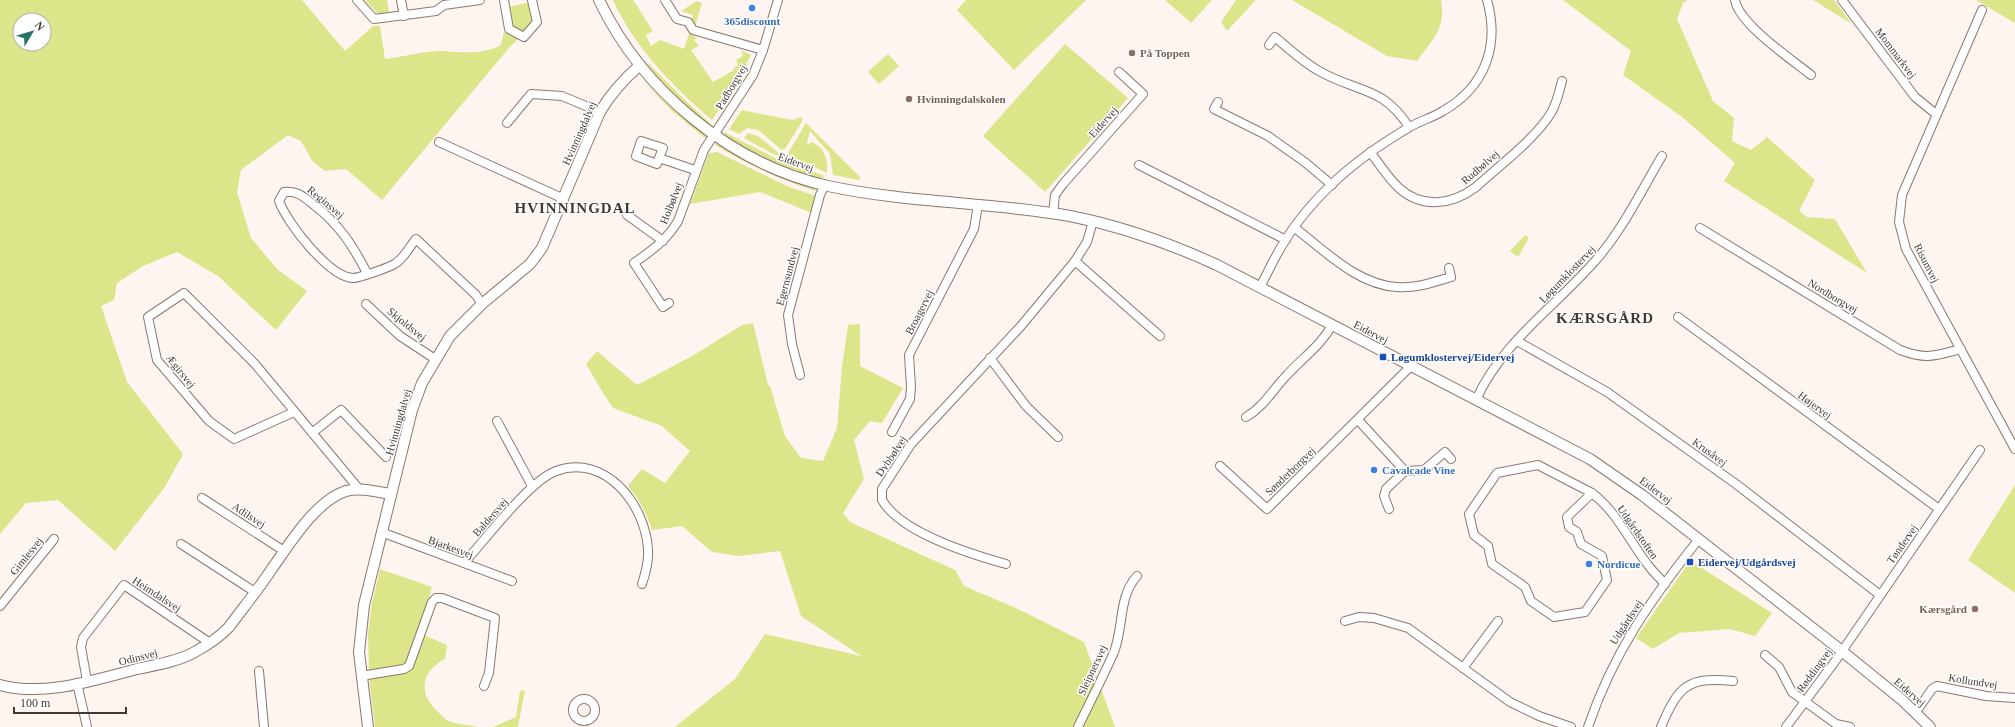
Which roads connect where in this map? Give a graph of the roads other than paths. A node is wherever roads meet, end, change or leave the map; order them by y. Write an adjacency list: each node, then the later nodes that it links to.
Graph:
1 (357, 0): 14 (street)
2 (402, 0): 14 (street)
3 (480, 0): 12 (street)
4 (504, 0): 5 (street)
5 (532, 0)
6 (599, 0): 17 (street, Eidervej)
7 (665, 0): 16 (street)
8 (778, 0): 16 (street, Padborgvej)
9 (1487, 0): 25 (street)
10 (1735, 0): 19 (street)
11 (1842, 0): 23 (street, Mommarkvej)
12 (467, 1): 14 (street)
13 (1982, 10): 23 (street, Risumvej)
14 (404, 16)
15 (1269, 45): 25 (street)
16 (763, 50): 26 (street, Padborgvej)
17 (640, 65): 22 (street, Hvinningdalvej); 26 (street, Eidervej)
18 (1120, 72): 37 (street, Eidervej)
19 (1811, 75)
20 (1562, 81): 28 (street, Rudbølvej)
21 (1218, 102): 34 (street)
22 (600, 112): 24 (street); 35 (street, Hvinningdalvej)
23 (1936, 114): 55 (street, Risumvej)
24 (507, 123)
25 (1409, 127): 28 (street)
26 (714, 134): 32 (street, Holbølvej); 33 (street, Eidervej)
27 (439, 142): 35 (street)
28 (1370, 152): 34 (street)
29 (1662, 156): 54 (street, Løgumklostervej)
30 (659, 158): 32 (street, Holbølvej)
31 (1138, 165): 42 (street)
32 (695, 170): 43 (street, Holbølvej)
33 (825, 185): 36 (street, Eidervej); 59 (street, Egernsundvej)
34 (1332, 185): 40 (street)
35 (564, 199): 49 (street, Hvinningdalvej)
36 (978, 205): 37 (street, Eidervej); 65 (street, Broagervej)
37 (1053, 214): 39 (street, Eidervej)
38 (627, 216): 43 (street, Holbølvej)
39 (1093, 221): 44 (street, Dybbølvej); 47 (street, Eidervej)
40 (1295, 228): 42 (street); 45 (street)
41 (1700, 228): 55 (street, Nordborgvej)
42 (1286, 240): 47 (street)
43 (663, 241): 50 (street, Holbølvej)
44 (1075, 261): 53 (street); 56 (street, Dybbølvej)
45 (1449, 268)
46 (367, 274): 46 (street, Reginsvej); 49 (street, Reginsvej)
47 (1260, 287): 52 (street, Eidervej)
48 (366, 304): 57 (street, Skjoldsvej)
49 (482, 304): 57 (street, Hvinningdalvej)
50 (669, 304)
51 (1678, 317): 79 (street, Højervej)
52 (1332, 325): 58 (street, Eidervej); 62 (street)
53 (1160, 336)
54 (1517, 341): 60 (street, Løgumklostervej); 93 (street, Krusåvej)
55 (1960, 349): 68 (street, Risumvej)
56 (990, 358): 67 (street); 87 (street, Dybbølvej)
57 (435, 359): 77 (street, Hvinningdalvej)
58 (1411, 366): 60 (street, Eidervej); 63 (street, Sønderborgvej)
59 (800, 375)
60 (1476, 400): 83 (street, Eidervej)
61 (294, 412): 61 (street, Ægirsvej); 66 (street, Ægirsvej)
62 (1246, 417)
63 (1358, 420): 72 (street, Sønderborgvej); 73 (street)
64 (497, 421): 74 (street)
65 (892, 432)
66 (312, 433): 70 (street); 75 (street, Ægirsvej)
67 (1058, 438)
68 (2015, 449)
69 (1980, 450): 79 (street, Tøndervej)
70 (386, 457)
71 (1451, 459): 73 (street)
72 (1220, 466)
73 (1405, 470): 80 (street)
74 (532, 486): 86 (street, Baldersvej); 90 (street, Baldersvej)
75 (359, 489): 77 (street, Odinsvej); 85 (street, Odinsvej)
76 (1592, 493): 76 (street, Udgårdstoften); 91 (street, Udgårdstoften)
77 (391, 494): 81 (street, Hvinningdalvej)
78 (202, 498): 85 (street, Adilsvej)
79 (1939, 509): 93 (street, Tøndervej)
80 (1389, 510)
81 (381, 532): 86 (street, Bjarkesvej); 102 (street, Hvinningdalvej)
82 (54, 539): 94 (street, Gimlesvej)
83 (1699, 539): 91 (street, Udgårdsvej); 98 (street, Eidervej)
84 (181, 544): 92 (street)
85 (284, 551): 92 (street, Odinsvej)
86 (464, 563): 89 (street, Bjarkesvej)
87 (1006, 564)
88 (1136, 576): 114 (street, Sleipnersvej)
89 (512, 581)
90 (642, 584)
91 (1665, 584): 116 (street, Udgårdsvej)
92 (255, 592): 97 (street, Odinsvej)
93 (1880, 595): 98 (street, Tøndervej)
94 (0, 606)
95 (1345, 621): 100 (street)
96 (1498, 621): 100 (street)
97 (210, 643): 103 (street, Odinsvej); 103 (street, Heimdalsvej)
98 (1842, 651): 109 (street, Røddingvej); 110 (street, Eidervej)
99 (1765, 655): 109 (street, Røddingvej)
100 (1462, 668): 115 (street)
101 (259, 671): 112 (street)
102 (361, 676): 107 (street); 113 (street, Hvinningdalvej)
103 (87, 681): 105 (street, Odinsvej)
104 (1733, 681): 117 (street)
105 (77, 683): 106 (street, Odinsvej); 111 (street)
106 (0, 685)
107 (484, 686)
108 (2015, 698): 110 (street, Kollundvej)
109 (1805, 702): 118 (street, Røddingvej); 119 (street, Røddingvej)
110 (1916, 712): 120 (street, Eidervej)
111 (87, 727)
112 (264, 727)
113 (368, 727)
114 (1078, 727)
115 (1571, 727)
116 (1588, 727)
117 (1661, 727)
118 (1786, 727)
119 (1850, 727)
120 (1930, 727)

